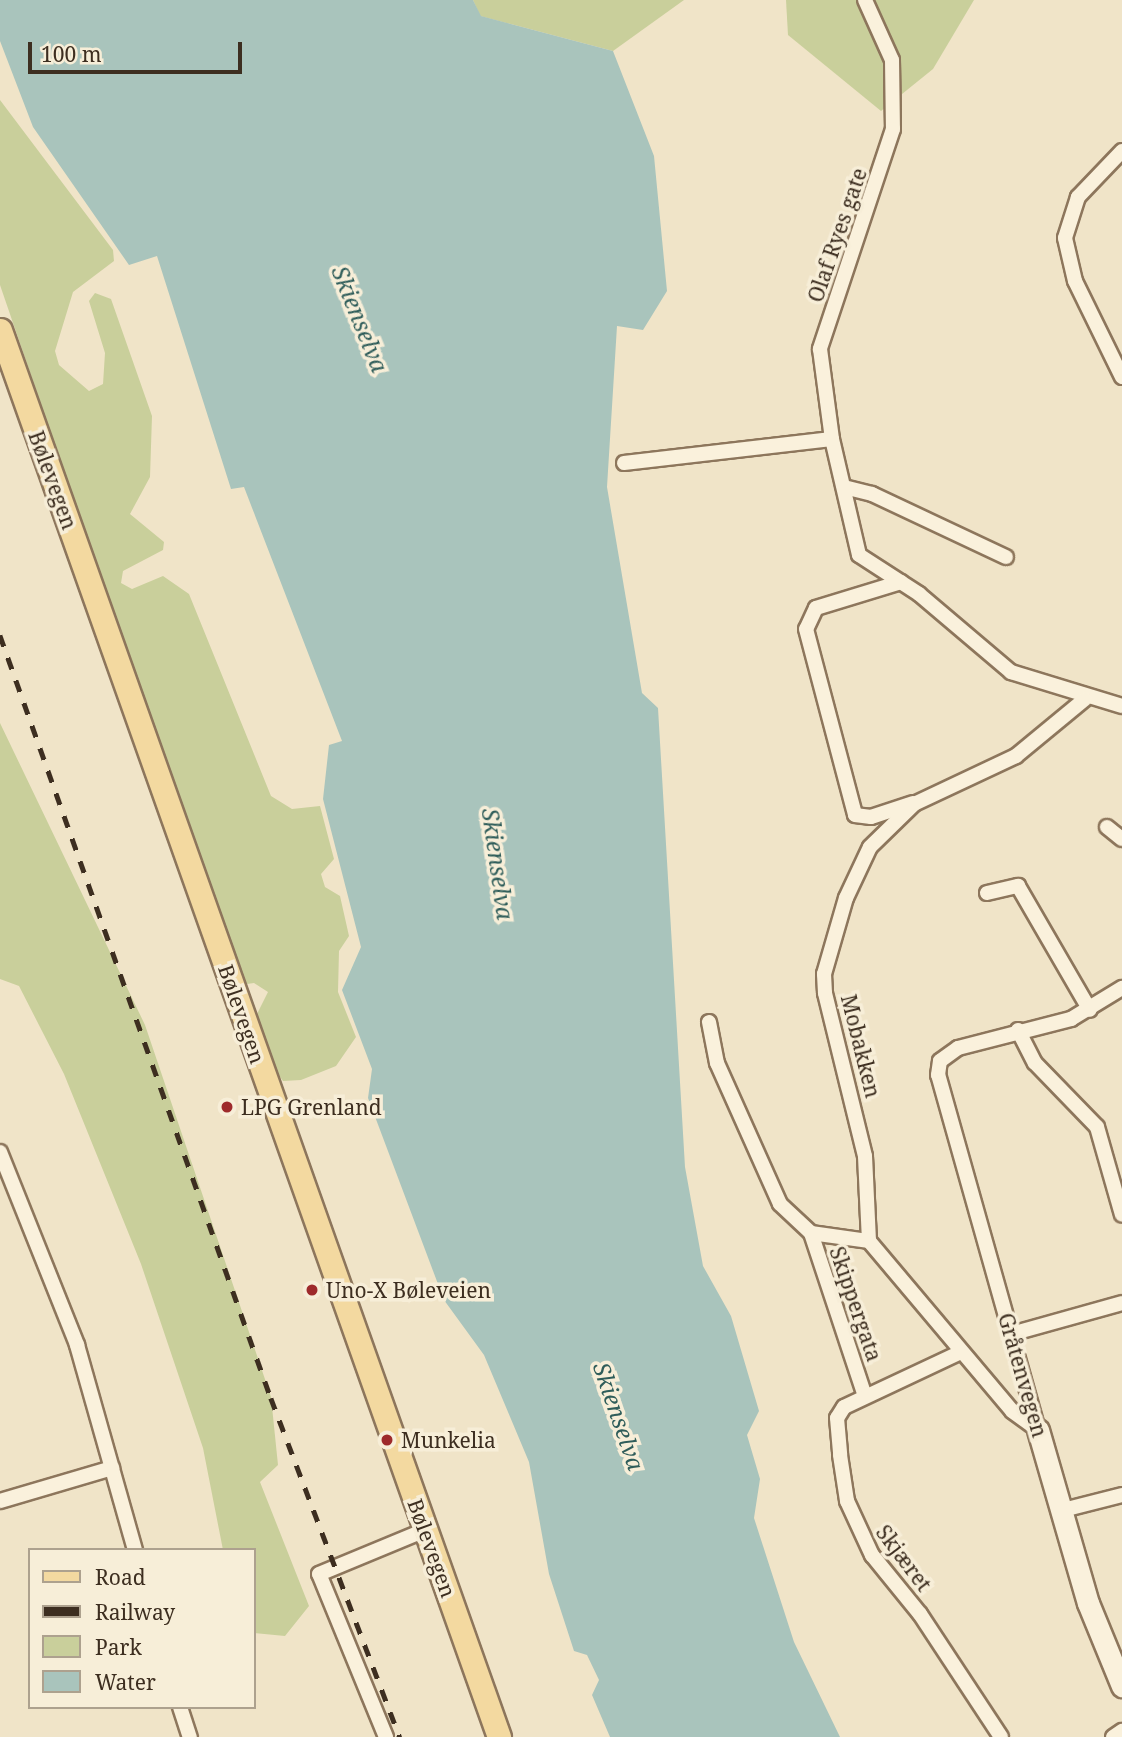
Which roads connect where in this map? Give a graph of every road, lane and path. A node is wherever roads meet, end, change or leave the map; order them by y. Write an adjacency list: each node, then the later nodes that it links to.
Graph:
1 (865, 0): 5 (street, Olaf Ryes gate)
2 (1122, 151): 4 (street)
3 (0, 330): 33 (main road, Bølevegen)
4 (1122, 377)
5 (832, 439): 6 (street); 7 (street, Olaf Ryes gate)
6 (624, 463)
7 (844, 487): 8 (street); 9 (street, Olaf Ryes gate)
8 (1006, 557)
9 (901, 582): 10 (street, Olaf Ryes gate); 12 (street, Mobakken)
10 (1085, 699): 11 (street, Olaf Ryes gate); 12 (street, Mobakken)
11 (1122, 706)
12 (914, 804): 23 (street, Mobakken)
13 (1107, 827): 14 (street)
14 (1122, 839)
15 (986, 892): 17 (street)
16 (1122, 988): 17 (street)
17 (1090, 1010): 19 (street)
18 (709, 1022): 22 (street, Skippergata)
19 (1018, 1030): 21 (street); 25 (street, Gråtenvegen)
20 (0, 1153): 29 (street)
21 (1122, 1215)
22 (811, 1233): 23 (street); 27 (street, Skippergata)
23 (869, 1241): 26 (street)
24 (1122, 1303): 25 (street)
25 (1011, 1334): 28 (street, Gråtenvegen)
26 (961, 1352): 27 (street, Skippergata); 28 (street)
27 (865, 1396): 41 (street, Skjæret)
28 (1038, 1430): 32 (street, Gråtenvegen)
29 (112, 1468): 31 (street); 34 (street)
30 (1122, 1495): 32 (street)
31 (0, 1501)
32 (1063, 1510): 35 (street, Gråtenvegen)
33 (425, 1530): 39 (street); 40 (main road, Bølevegen)
34 (134, 1548)
35 (1122, 1686)
36 (181, 1709): 38 (street)
37 (1122, 1731): 42 (street)
38 (190, 1737)
39 (386, 1737)
40 (499, 1737)
41 (1001, 1737)
42 (1113, 1737)

